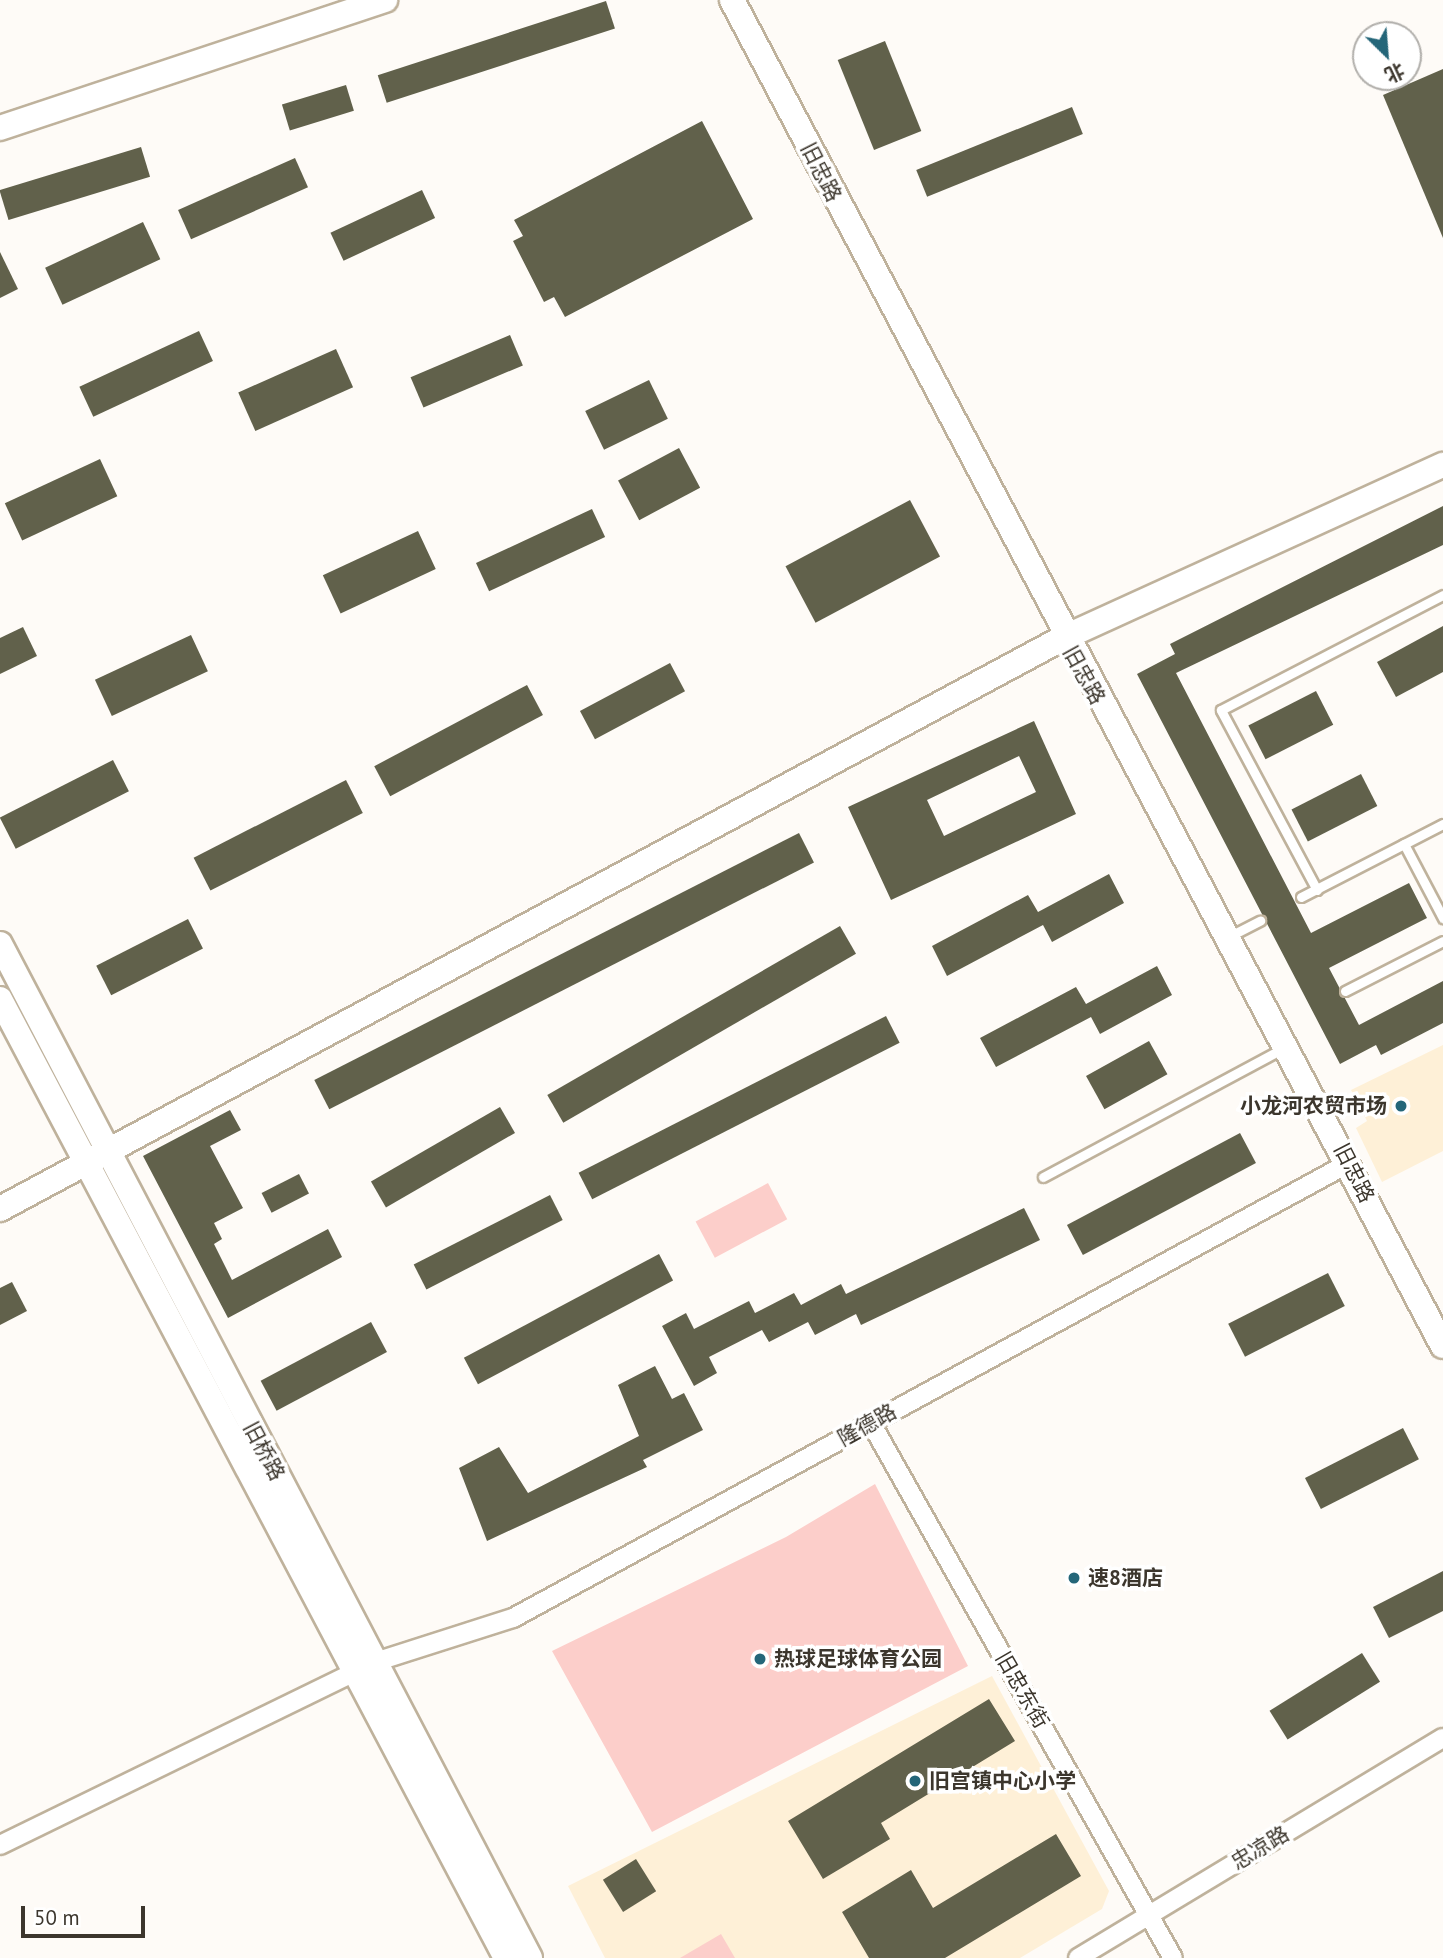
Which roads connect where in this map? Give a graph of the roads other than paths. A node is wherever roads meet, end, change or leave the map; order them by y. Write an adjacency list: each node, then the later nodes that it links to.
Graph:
1 (385, 0): 3 (street)
2 (732, 0): 6 (street, 旧忠路)
3 (0, 128)
4 (1443, 466): 6 (street)
5 (1443, 595): 9 (lane)
6 (1063, 638): 13 (street, 旧忠路); 19 (street)
7 (1443, 824): 8 (lane)
8 (1404, 844): 9 (lane); 11 (lane)
9 (1317, 890): 10 (lane)
10 (1301, 897)
11 (1443, 918)
12 (1260, 921): 13 (lane)
13 (1229, 937): 18 (street, 旧忠路)
14 (1443, 941): 16 (lane)
15 (0, 944): 19 (street, 旧桥路)
16 (1345, 991)
17 (0, 999): 21 (street, 旧桥路)
18 (1287, 1046): 20 (street, 旧忠路); 22 (lane)
19 (107, 1151): 21 (street); 26 (street, 旧桥路)
20 (1349, 1163): 24 (street, 旧忠路); 25 (street, 隆德路)
21 (84, 1164): 23 (street); 26 (street, 旧桥路)
22 (1043, 1177)
23 (0, 1209)
24 (1443, 1346)
25 (871, 1423): 26 (street, 隆德路); 29 (street, 旧忠东街)
26 (364, 1667): 28 (street, 隆德路); 30 (street, 旧桥路); 31 (street, 旧桥路)
27 (1443, 1738): 29 (street, 忠凉路)
28 (0, 1845)
29 (1149, 1914): 32 (street, 忠凉路); 33 (street, 旧忠东街)
30 (506, 1958)
31 (530, 1958)
32 (1078, 1958)
33 (1173, 1958)

